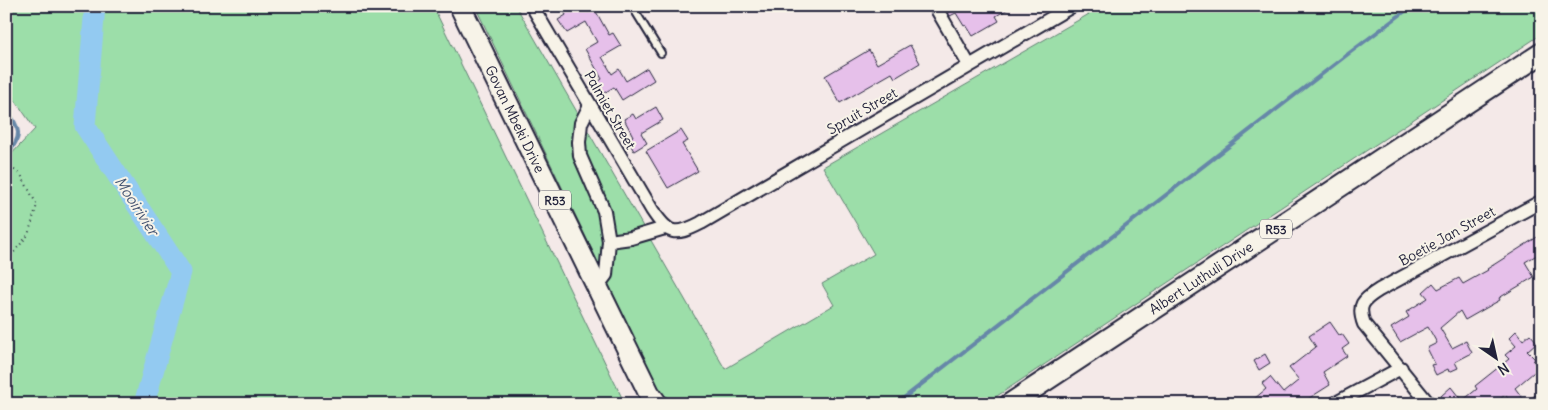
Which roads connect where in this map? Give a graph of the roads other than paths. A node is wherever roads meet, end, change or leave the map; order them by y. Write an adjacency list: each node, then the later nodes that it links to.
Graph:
1 (460, 6): 13 (main road, Govan Mbeki Drive / R53)
2 (532, 6): 9 (street, Palmiet Street)
3 (632, 6): 6 (lane)
4 (935, 6): 8 (street)
5 (1072, 6): 8 (street, Spruit Street)
6 (661, 53)
7 (1538, 57): 17 (main road, Albert Luthuli Drive / R53)
8 (969, 65): 11 (street, Spruit Street)
9 (590, 104): 11 (street, Palmiet Street); 12 (street)
10 (1542, 201): 14 (street, Boetie Jan Street)
11 (665, 228): 12 (street, Spruit Street)
12 (609, 241): 13 (street)
13 (598, 287): 15 (main road, Govan Mbeki Drive / R53)
14 (1401, 368): 18 (street); 19 (street)
15 (653, 400)
16 (1542, 400): 20 (street)
17 (1010, 404)
18 (1334, 404)
19 (1429, 404)
20 (1536, 404)

